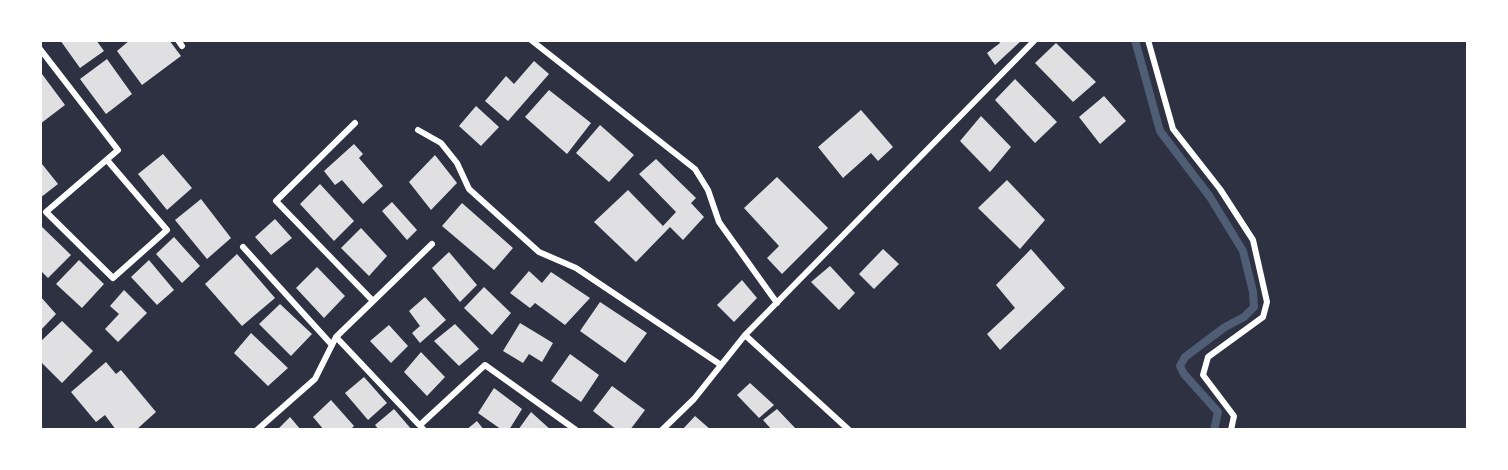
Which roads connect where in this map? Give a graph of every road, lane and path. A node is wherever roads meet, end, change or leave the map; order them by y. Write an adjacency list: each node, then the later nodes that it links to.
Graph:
1 (531, 40): 11 (street)
2 (1035, 40): 11 (street)
3 (1148, 40): 21 (street)
4 (40, 49): 7 (street)
5 (356, 123): 10 (street)
6 (418, 130): 15 (street)
7 (107, 160): 7 (street)
8 (432, 244): 10 (street)
9 (243, 246): 14 (street)
10 (373, 301): 13 (street)
11 (777, 303): 12 (street)
12 (745, 335): 15 (street); 20 (street)
13 (336, 337): 14 (street); 16 (street)
14 (332, 345): 17 (street)
15 (721, 365): 19 (street)
16 (422, 427): 18 (street)
17 (257, 429)
18 (576, 429)
19 (662, 429)
20 (849, 429)
21 (1231, 429)

